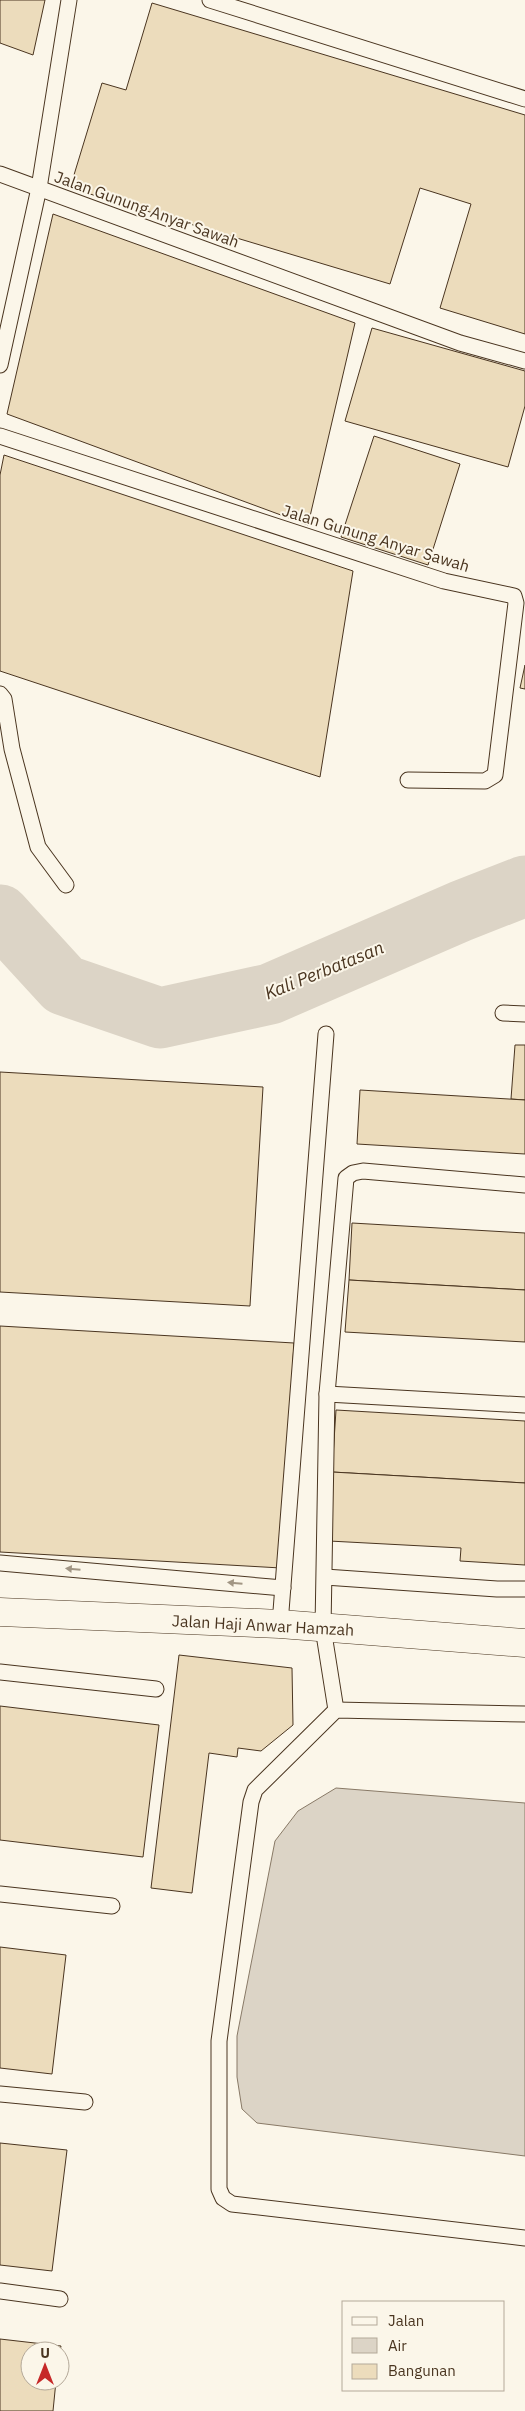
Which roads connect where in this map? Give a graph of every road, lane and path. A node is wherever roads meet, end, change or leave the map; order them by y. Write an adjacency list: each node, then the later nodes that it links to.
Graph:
1 (69, 0): 5 (lane, Jalan Gunung Anyar Sawah)
2 (210, 0): 3 (lane)
3 (525, 99)
4 (0, 174): 5 (lane, Jalan Gunung Anyar Sawah)
5 (39, 188): 6 (lane, Jalan Gunung Anyar Sawah); 7 (lane, Jalan Gunung Anyar Sawah)
6 (525, 362)
7 (0, 365)
8 (0, 436): 10 (lane, Jalan Gunung Anyar Sawah)
9 (0, 694): 11 (lane)
10 (408, 780)
11 (66, 885)
12 (503, 1013): 13 (lane)
13 (525, 1014)
14 (326, 1034): 20 (lane)
15 (525, 1185): 16 (lane)
16 (327, 1394): 17 (lane); 19 (lane)
17 (525, 1405)
18 (0, 1563): 20 (lane, one-way to 18)
19 (325, 1576): 21 (lane); 24 (lane)
20 (283, 1588): 23 (lane)
21 (525, 1589)
22 (0, 1612): 23 (street, Jalan Haji Anwar Hamzah)
23 (280, 1624): 24 (street, Jalan Haji Anwar Hamzah)
24 (324, 1628): 25 (street, Jalan Haji Anwar Hamzah); 28 (lane)
25 (525, 1643)
26 (0, 1672): 27 (lane)
27 (156, 1689)
28 (336, 1710): 29 (lane); 34 (lane)
29 (525, 1714)
30 (0, 1894): 31 (lane)
31 (112, 1906)
32 (0, 2094): 33 (lane)
33 (85, 2102)
34 (525, 2238)
35 (0, 2291): 36 (lane)
36 (60, 2299)

